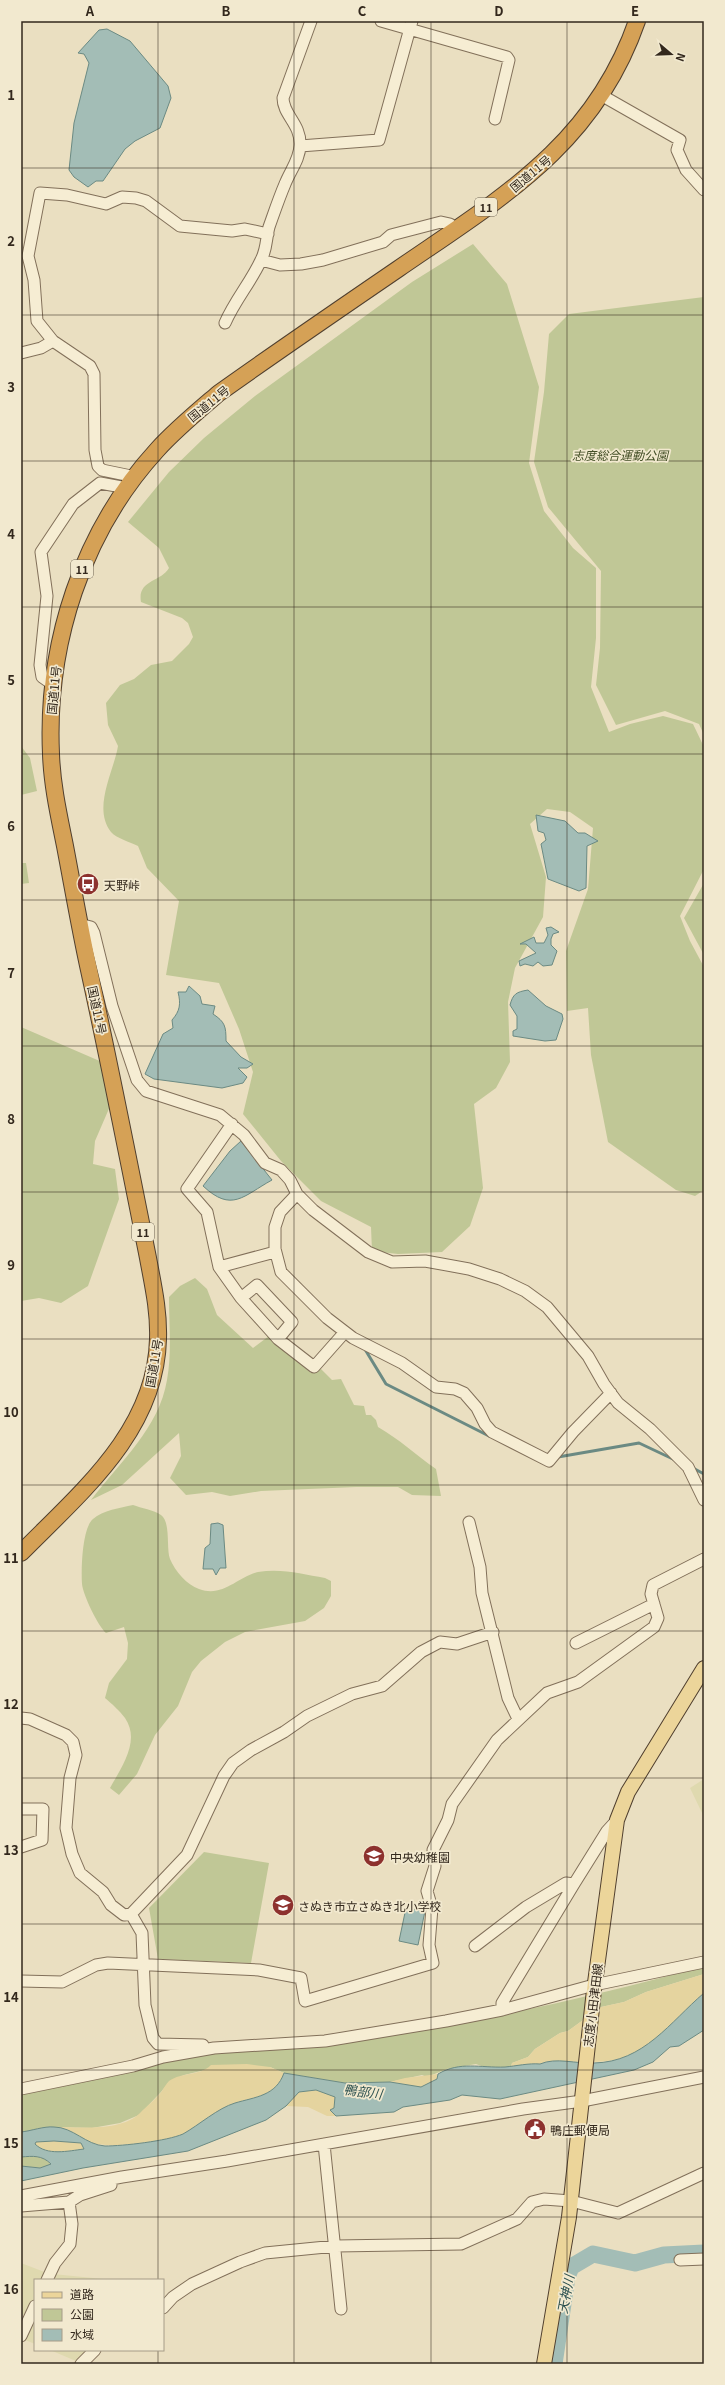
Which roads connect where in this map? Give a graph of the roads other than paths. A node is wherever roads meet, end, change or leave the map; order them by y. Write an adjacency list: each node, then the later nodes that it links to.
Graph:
1 (311, 21): 7 (street)
2 (381, 21): 4 (street)
3 (637, 21): 5 (highway, 国道11号 / 11)
4 (411, 25): 6 (street); 7 (street)
5 (601, 95): 8 (street); 9 (highway, 国道11号 / 11)
6 (495, 119)
7 (300, 146): 10 (street)
8 (704, 190)
9 (455, 230): 11 (street); 15 (highway, 国道11号 / 11)
10 (268, 234): 11 (street); 13 (street)
11 (261, 260): 12 (street)
12 (225, 323)
13 (53, 341): 14 (street); 15 (street)
14 (21, 353)
15 (131, 482): 16 (highway, 国道11号 / 11); 16 (street)
16 (52, 684): 17 (highway, 国道11号 / 11)
17 (79, 924): 18 (street); 28 (highway, 国道11号 / 11)
18 (232, 1124): 19 (street); 21 (street)
19 (297, 1194): 20 (street); 25 (street)
20 (275, 1252): 21 (street); 23 (street)
21 (219, 1267): 22 (street)
22 (241, 1298): 24 (street); 24 (street)
23 (345, 1332): 24 (street); 25 (street)
24 (278, 1339)
25 (611, 1393): 26 (street)
26 (704, 1500)
27 (469, 1522): 31 (street)
28 (21, 1553)
29 (704, 1559): 30 (street)
30 (654, 1604): 32 (street); 35 (street)
31 (493, 1632): 35 (street); 40 (street)
32 (576, 1643)
33 (704, 1668): 37 (main road, 志度小田津田線)
34 (21, 1718): 40 (street)
35 (518, 1720): 43 (street)
36 (21, 1809): 38 (street)
37 (617, 1820): 39 (street); 45 (main road, 志度小田津田線)
38 (21, 1847)
39 (574, 1884): 41 (street); 46 (street)
40 (131, 1914): 43 (street)
41 (475, 1946)
42 (704, 1962): 45 (street)
43 (144, 1965): 44 (street); 47 (street)
44 (21, 1981)
45 (594, 1988): 46 (street); 50 (main road, 志度小田津田線)
46 (502, 2010): 47 (street)
47 (214, 2048): 49 (street)
48 (704, 2078): 50 (street)
49 (21, 2089)
50 (582, 2096): 51 (street); 55 (main road, 志度小田津田線)
51 (324, 2144): 53 (street); 58 (street)
52 (704, 2173): 55 (street)
53 (122, 2177): 54 (street); 56 (street)
54 (21, 2196)
55 (571, 2201): 58 (street); 68 (main road, 志度小田津田線)
56 (69, 2202): 57 (street); 61 (street)
57 (21, 2206)
58 (336, 2246): 62 (street); 64 (street)
59 (704, 2259): 60 (street)
60 (680, 2260)
61 (47, 2279)
62 (164, 2307)
63 (34, 2308): 65 (street)
64 (341, 2309)
65 (21, 2336)
66 (94, 2351): 67 (street)
67 (81, 2364)
68 (544, 2364)

